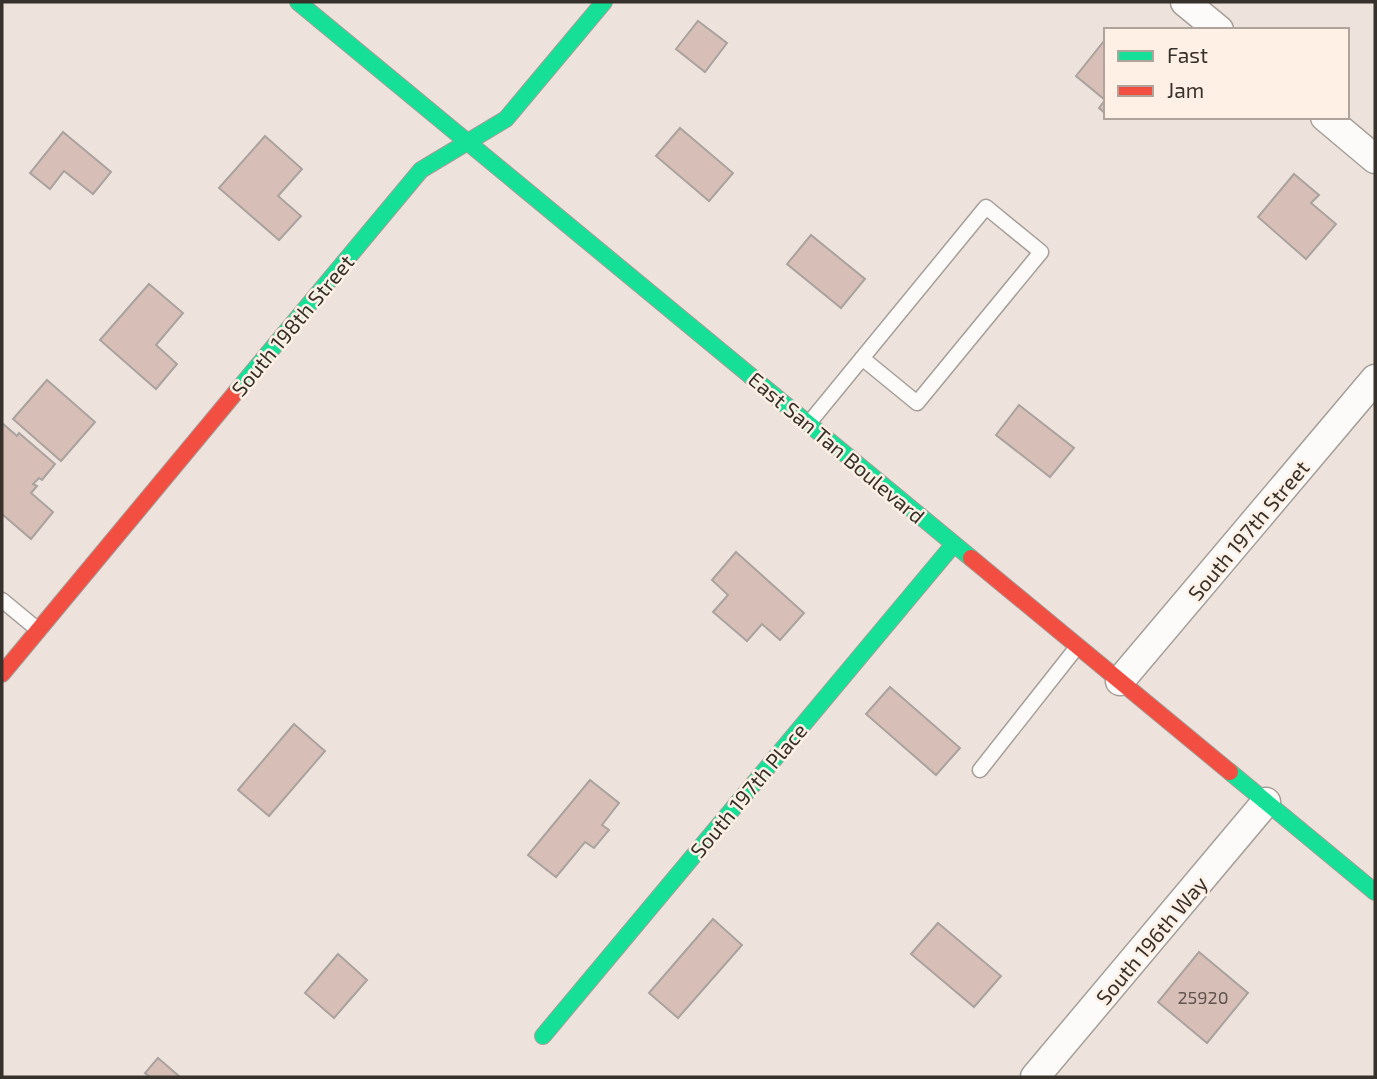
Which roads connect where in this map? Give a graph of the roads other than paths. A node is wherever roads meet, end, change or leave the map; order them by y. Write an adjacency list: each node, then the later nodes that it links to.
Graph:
1 (298, 2): 6 (street, East San Tan Boulevard)
2 (604, 2): 6 (street, South 198th Street)
3 (1185, 2): 4 (street)
4 (1217, 28)
5 (1327, 119): 7 (street)
6 (467, 142): 10 (street, East San Tan Boulevard); 13 (street, South 198th Street)
7 (1375, 159)
8 (862, 359): 8 (lane); 10 (lane)
9 (1375, 379): 16 (street, South 197th Street)
10 (808, 424): 11 (street, East San Tan Boulevard)
11 (954, 544): 14 (street, East San Tan Boulevard); 20 (street, South 197th Place)
12 (2, 600): 13 (lane)
13 (38, 630): 15 (street, South 198th Street)
14 (1078, 646): 16 (street, East San Tan Boulevard); 17 (lane)
15 (2, 674)
16 (1120, 681): 18 (street, East San Tan Boulevard)
17 (981, 770)
18 (1266, 802): 19 (street, East San Tan Boulevard); 21 (street, South 196th Way)
19 (1375, 892)
20 (543, 1036)
21 (1035, 1077)

